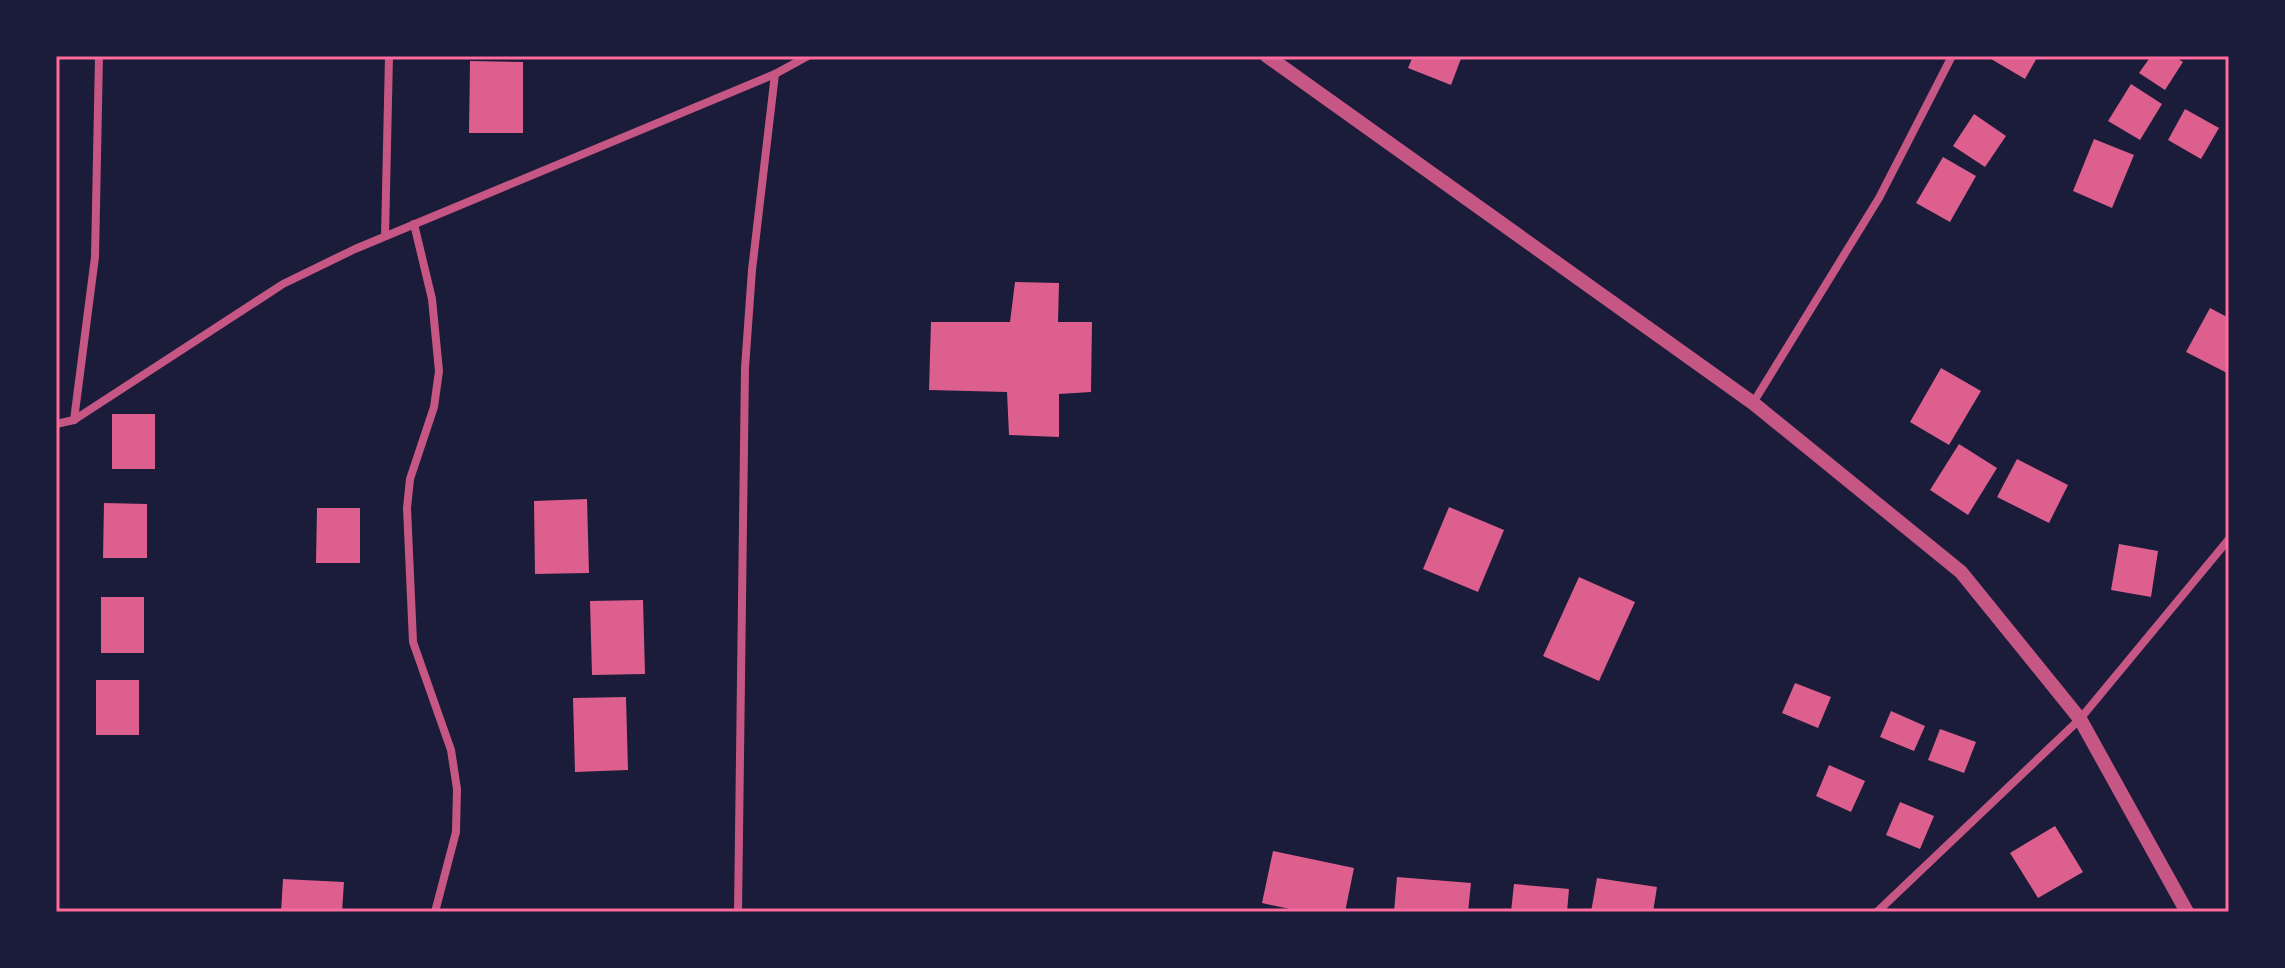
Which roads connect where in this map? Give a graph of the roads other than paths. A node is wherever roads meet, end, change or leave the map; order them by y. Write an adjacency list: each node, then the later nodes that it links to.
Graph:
1 (99, 56): 10 (street)
2 (389, 56): 8 (street)
3 (808, 56): 6 (street)
4 (1267, 56): 9 (street)
5 (1952, 56): 9 (street)
6 (775, 74): 7 (street); 15 (street)
7 (414, 224): 8 (street); 14 (street)
8 (385, 236): 10 (street)
9 (1753, 403): 13 (street)
10 (74, 420): 11 (street)
11 (56, 424)
12 (2229, 539): 13 (street)
13 (2080, 719): 16 (street); 17 (street)
14 (435, 912)
15 (738, 912)
16 (1877, 912)
17 (2187, 912)

